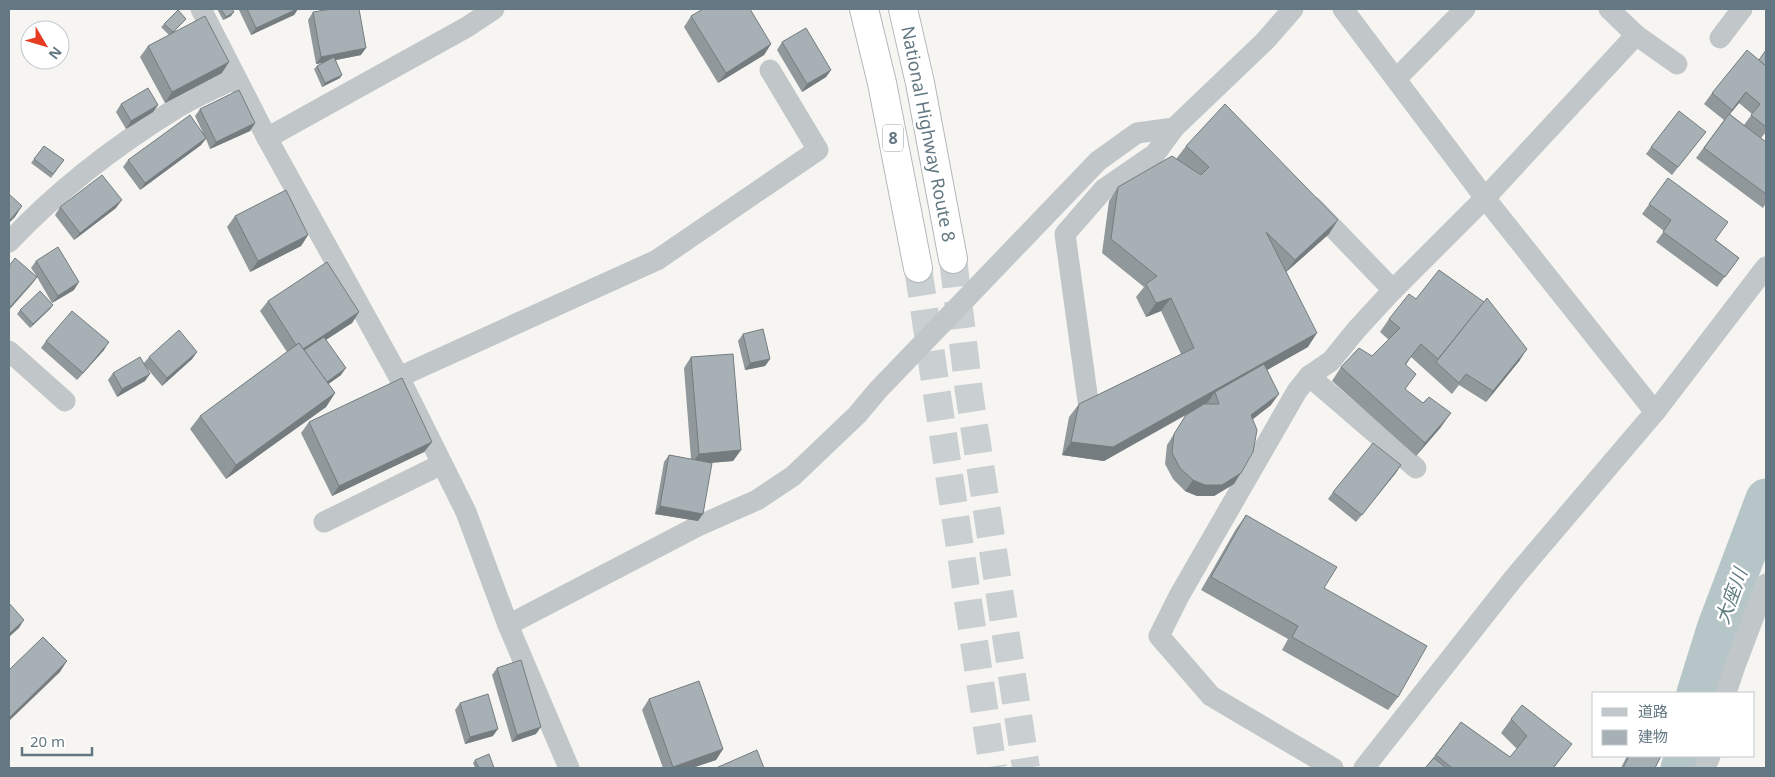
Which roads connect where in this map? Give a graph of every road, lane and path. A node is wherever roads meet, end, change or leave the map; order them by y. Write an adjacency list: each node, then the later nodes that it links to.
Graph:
1 (201, 9): 14 (street)
2 (494, 9): 17 (street)
3 (864, 9): 23 (highway, National Highway Route 8 / 8)
4 (903, 9): 21 (highway, National Highway Route 8 / 8)
5 (1293, 9): 16 (street)
6 (1343, 9): 15 (street)
7 (1465, 9): 15 (street)
8 (1609, 9): 10 (street)
9 (1742, 9): 11 (street)
10 (1636, 35): 12 (street); 19 (street)
11 (1720, 38)
12 (1676, 64)
13 (770, 70): 27 (street)
14 (236, 78): 17 (street); 20 (street)
15 (1396, 79): 19 (street)
16 (1174, 128): 29 (street); 35 (street)
17 (267, 138): 27 (street)
18 (1297, 190): 24 (street)
19 (1485, 198): 24 (street); 30 (street)
20 (9, 242)
21 (953, 258)
22 (1766, 267): 30 (street)
23 (918, 268)
24 (1393, 290): 26 (street)
25 (9, 351): 28 (street)
26 (1309, 376): 32 (street); 38 (street)
27 (399, 377): 31 (street)
28 (65, 401)
29 (1088, 401)
30 (1656, 412): 39 (street)
31 (442, 464): 33 (street); 35 (street)
32 (1416, 468)
33 (324, 522)
34 (1766, 584): 36 (street)
35 (508, 625): 37 (street)
36 (1726, 692)
37 (569, 768)
38 (1333, 768)
39 (1364, 768)

